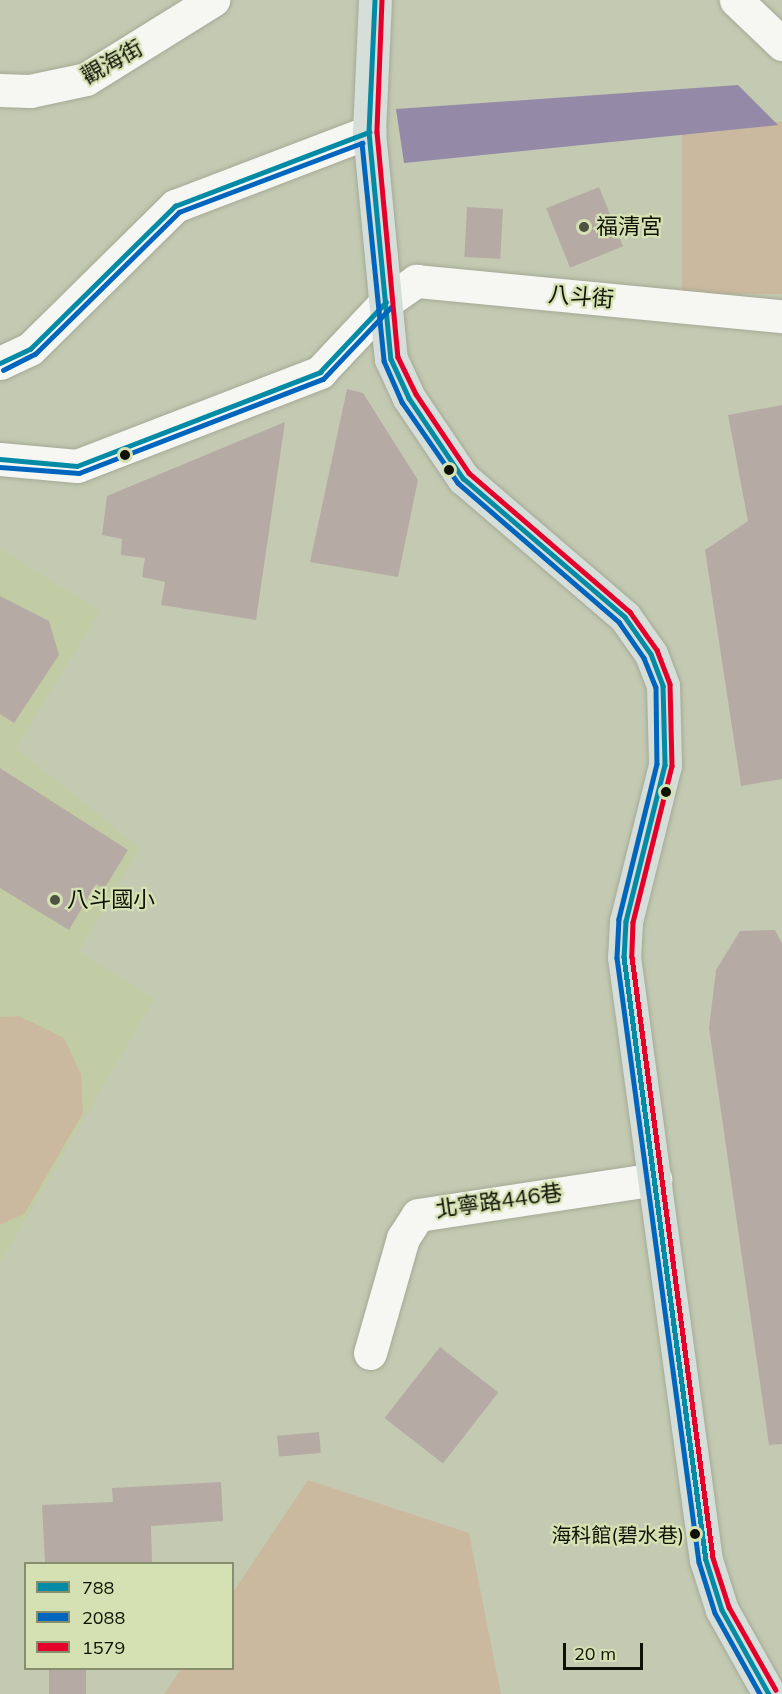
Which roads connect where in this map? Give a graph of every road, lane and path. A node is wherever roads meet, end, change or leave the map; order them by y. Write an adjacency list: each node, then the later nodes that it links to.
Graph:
1 (213, 0): 5 (street, 觀海街)
2 (375, 0): 6 (main road)
3 (736, 0): 4 (street)
4 (782, 44)
5 (0, 90)
6 (369, 132): 7 (main road); 9 (street)
7 (386, 302): 8 (street, 八斗街); 10 (street, 八斗街); 11 (main road)
8 (782, 316)
9 (0, 363)
10 (0, 459)
11 (655, 1179): 12 (street, 北寧路446巷); 13 (main road)
12 (370, 1353)
13 (769, 1694)

